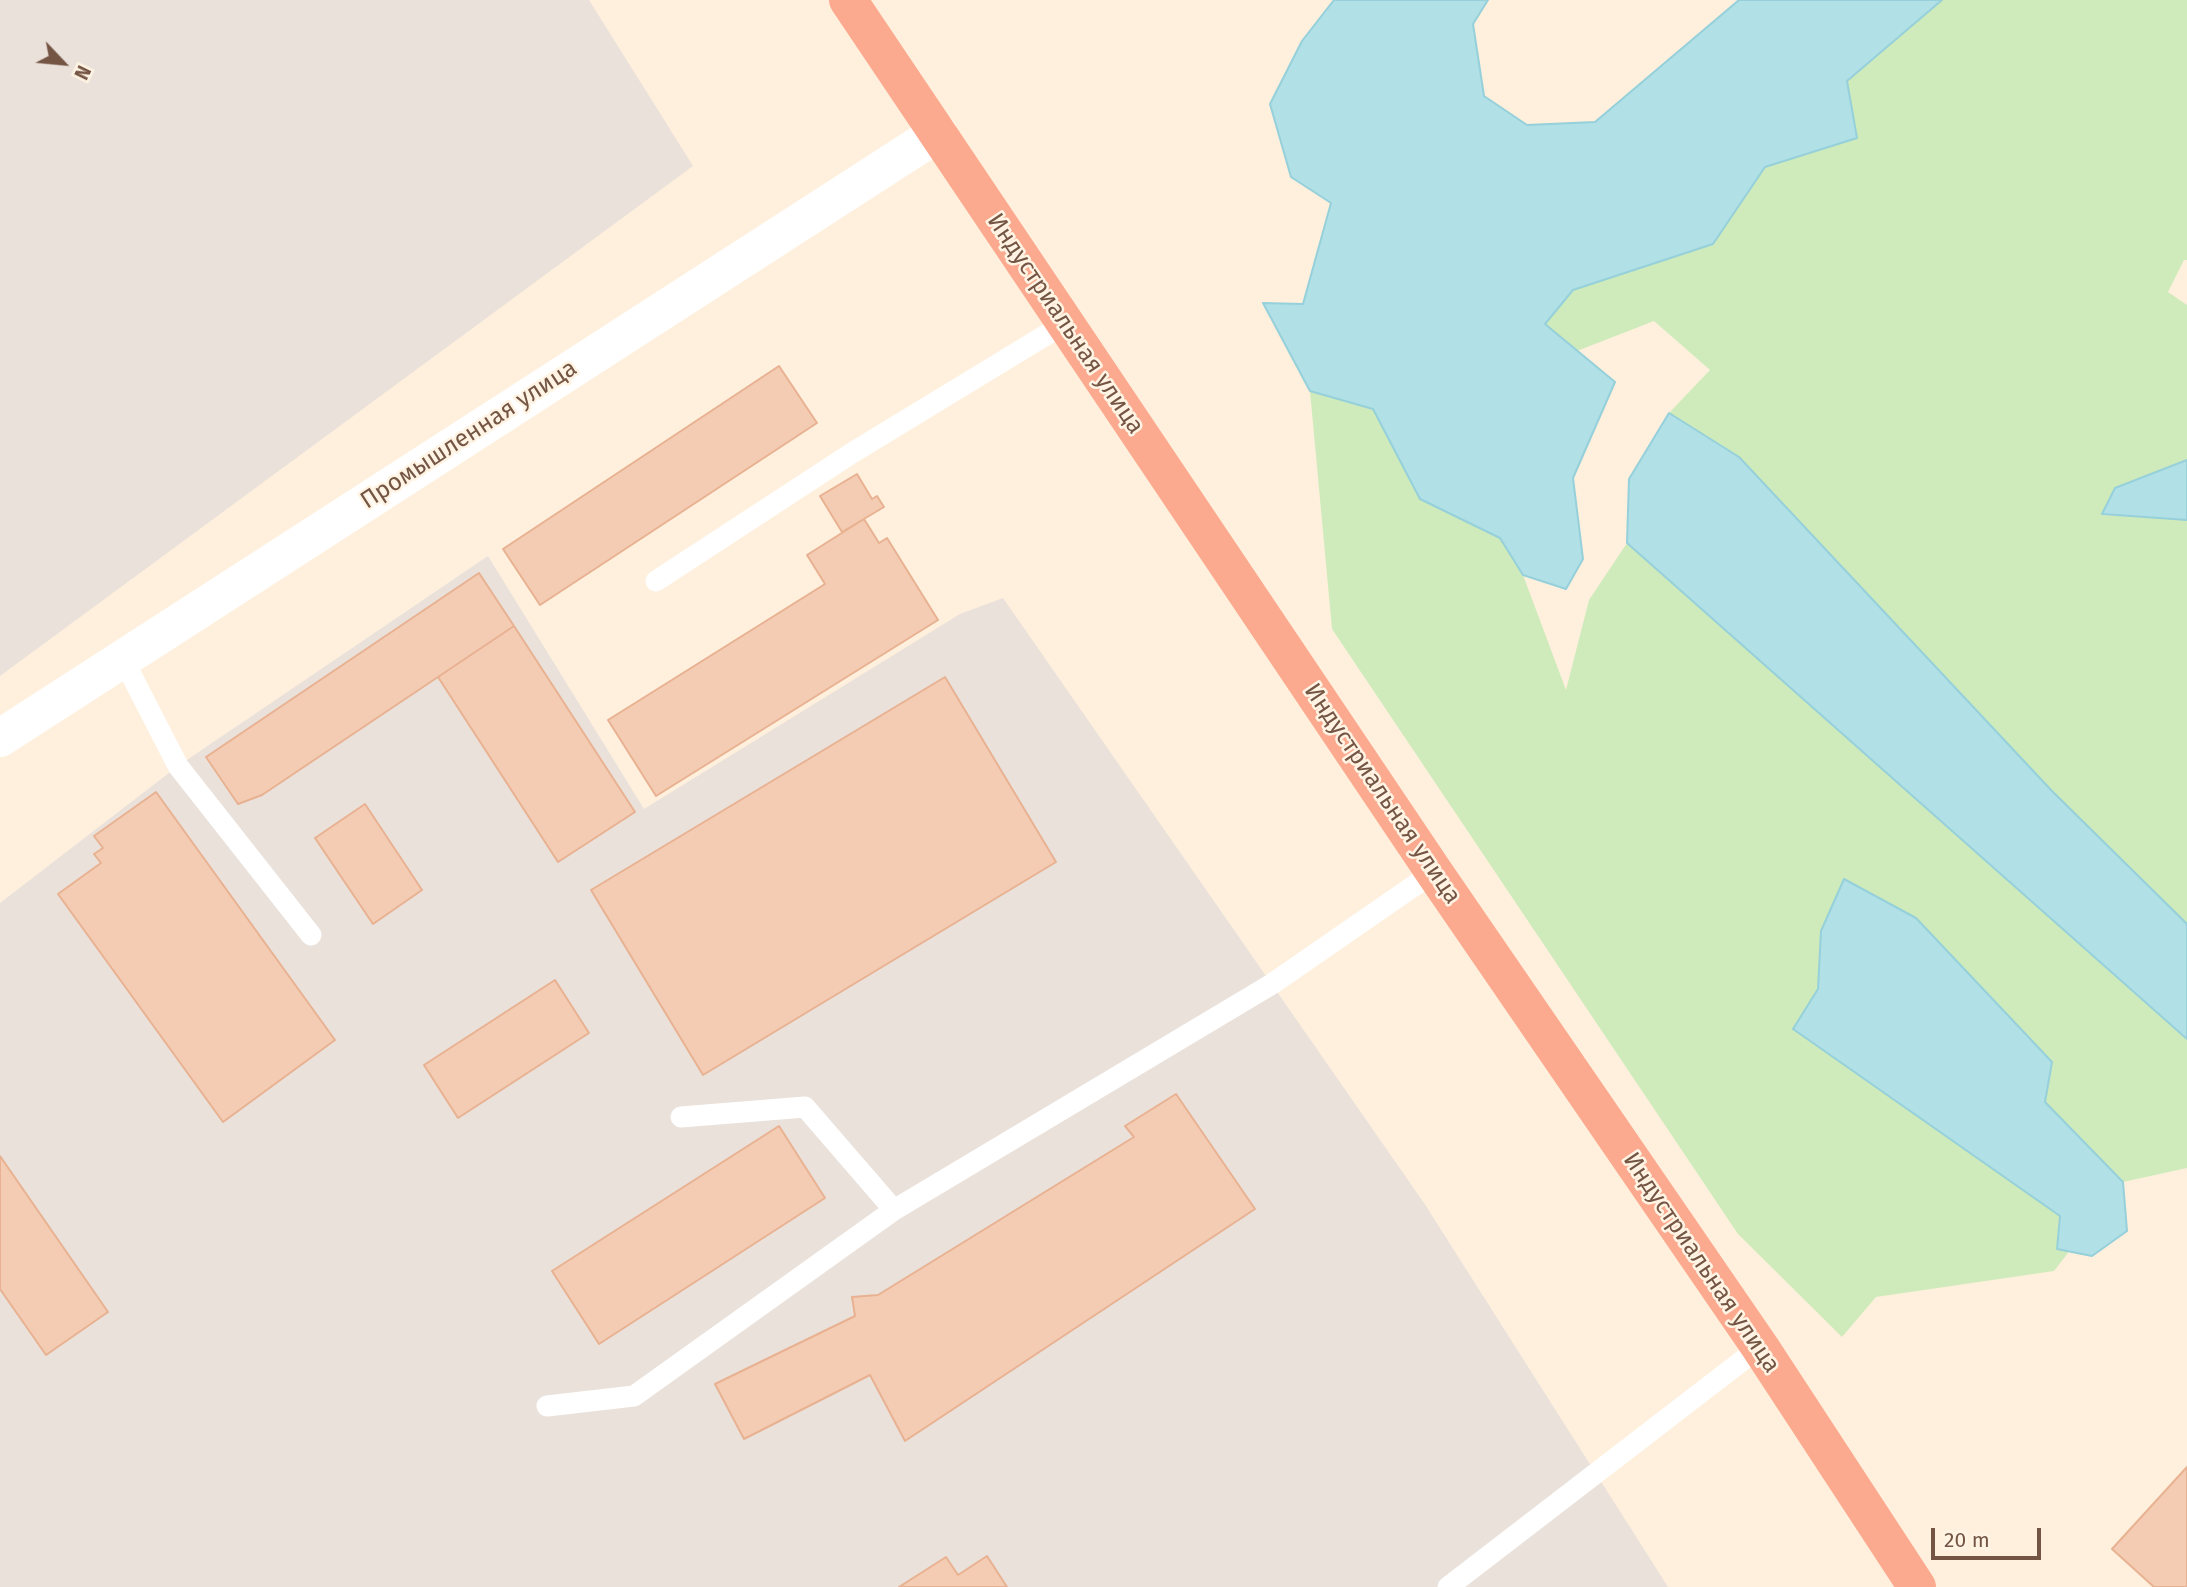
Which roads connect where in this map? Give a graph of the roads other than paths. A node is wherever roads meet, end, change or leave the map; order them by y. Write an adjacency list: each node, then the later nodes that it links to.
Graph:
1 (848, 0): 2 (highway, Индустриальная улица)
2 (938, 133): 3 (highway, Индустриальная улица); 5 (street, Промышленная улица)
3 (1064, 324): 4 (lane); 7 (highway, Индустриальная улица)
4 (656, 581)
5 (123, 659): 6 (street, Промышленная улица); 8 (lane)
6 (0, 738)
7 (1434, 872): 10 (lane); 11 (highway, Индустриальная улица)
8 (311, 935)
9 (681, 1117): 10 (lane)
10 (894, 1210): 12 (lane)
11 (1760, 1347): 13 (lane); 14 (highway, Индустриальная улица)
12 (547, 1406)
13 (1448, 1587)
14 (1917, 1587)

